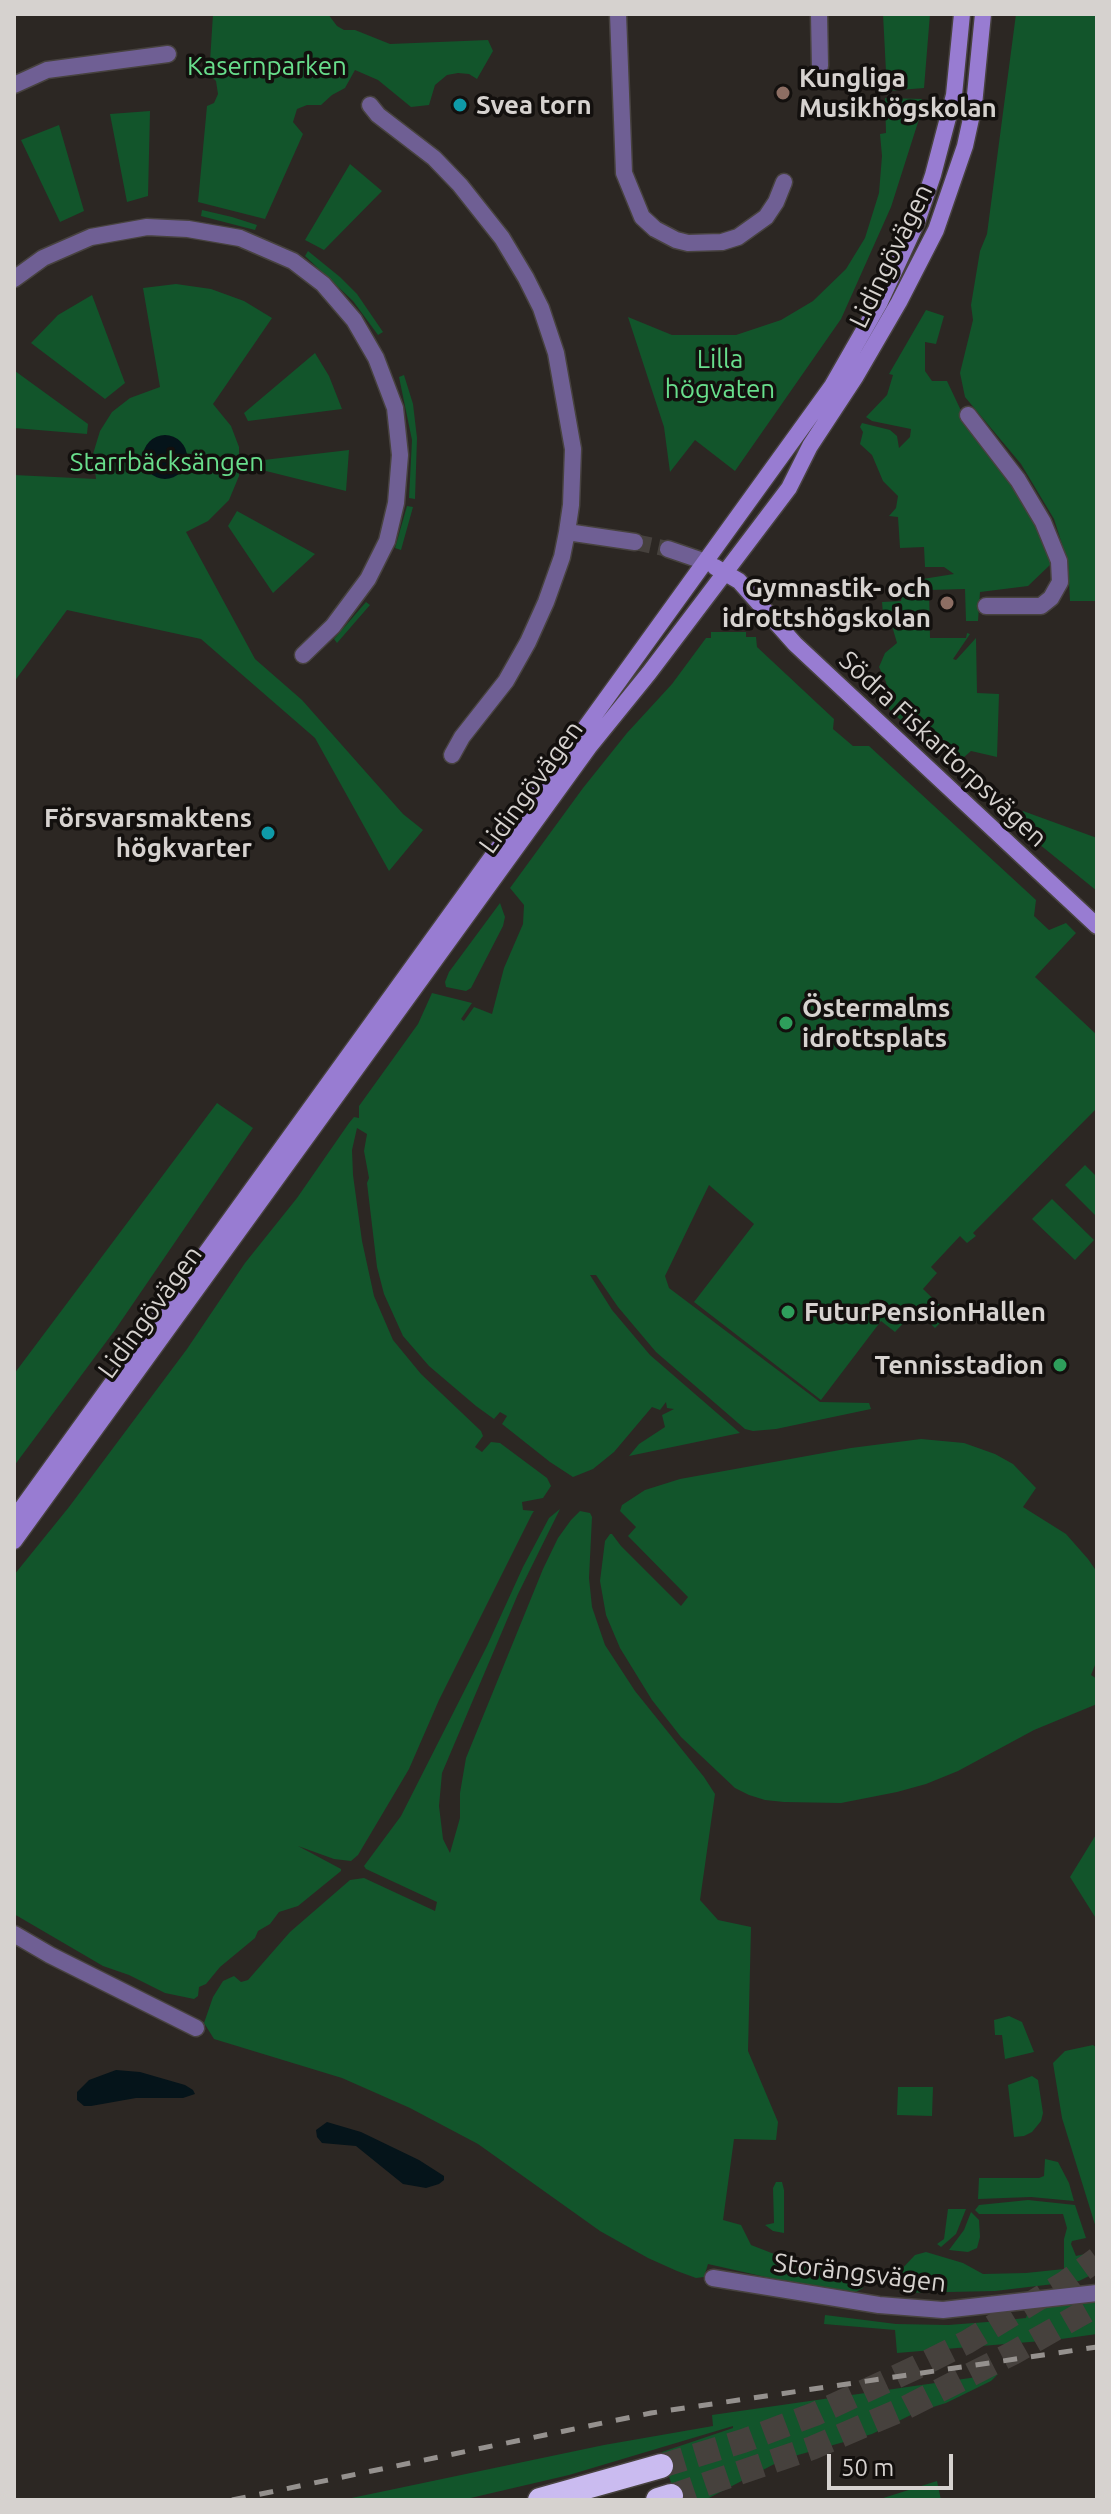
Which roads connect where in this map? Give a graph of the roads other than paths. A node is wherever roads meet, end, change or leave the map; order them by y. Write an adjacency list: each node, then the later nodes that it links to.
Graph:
1 (618, 14): 9 (street)
2 (819, 14): 6 (street)
3 (962, 14): 16 (main road, Lidingövägen)
4 (983, 14): 17 (main road, Lidingövägen)
5 (168, 54): 7 (street)
6 (820, 66)
7 (14, 85)
8 (370, 105): 13 (street)
9 (784, 182)
10 (14, 257): 11 (street)
11 (19, 275): 19 (street)
12 (968, 415): 18 (street)
13 (567, 532): 14 (street); 20 (street)
14 (635, 542)
15 (668, 549): 16 (street)
16 (706, 562): 17 (main road, Södra Fiskartorpsvägen); 22 (main road, Lidingövägen)
17 (724, 572): 21 (main road, Södra Fiskartorpsvägen); 23 (main road, Lidingövägen)
18 (986, 606)
19 (303, 655)
20 (452, 755)
21 (1097, 926)
22 (14, 1519)
23 (14, 1541)
24 (14, 1934): 25 (street)
25 (196, 2028)
26 (713, 2278): 27 (street, Storängsvägen)
27 (1097, 2293)
28 (661, 2466): 29 (highway)
29 (540, 2500)

